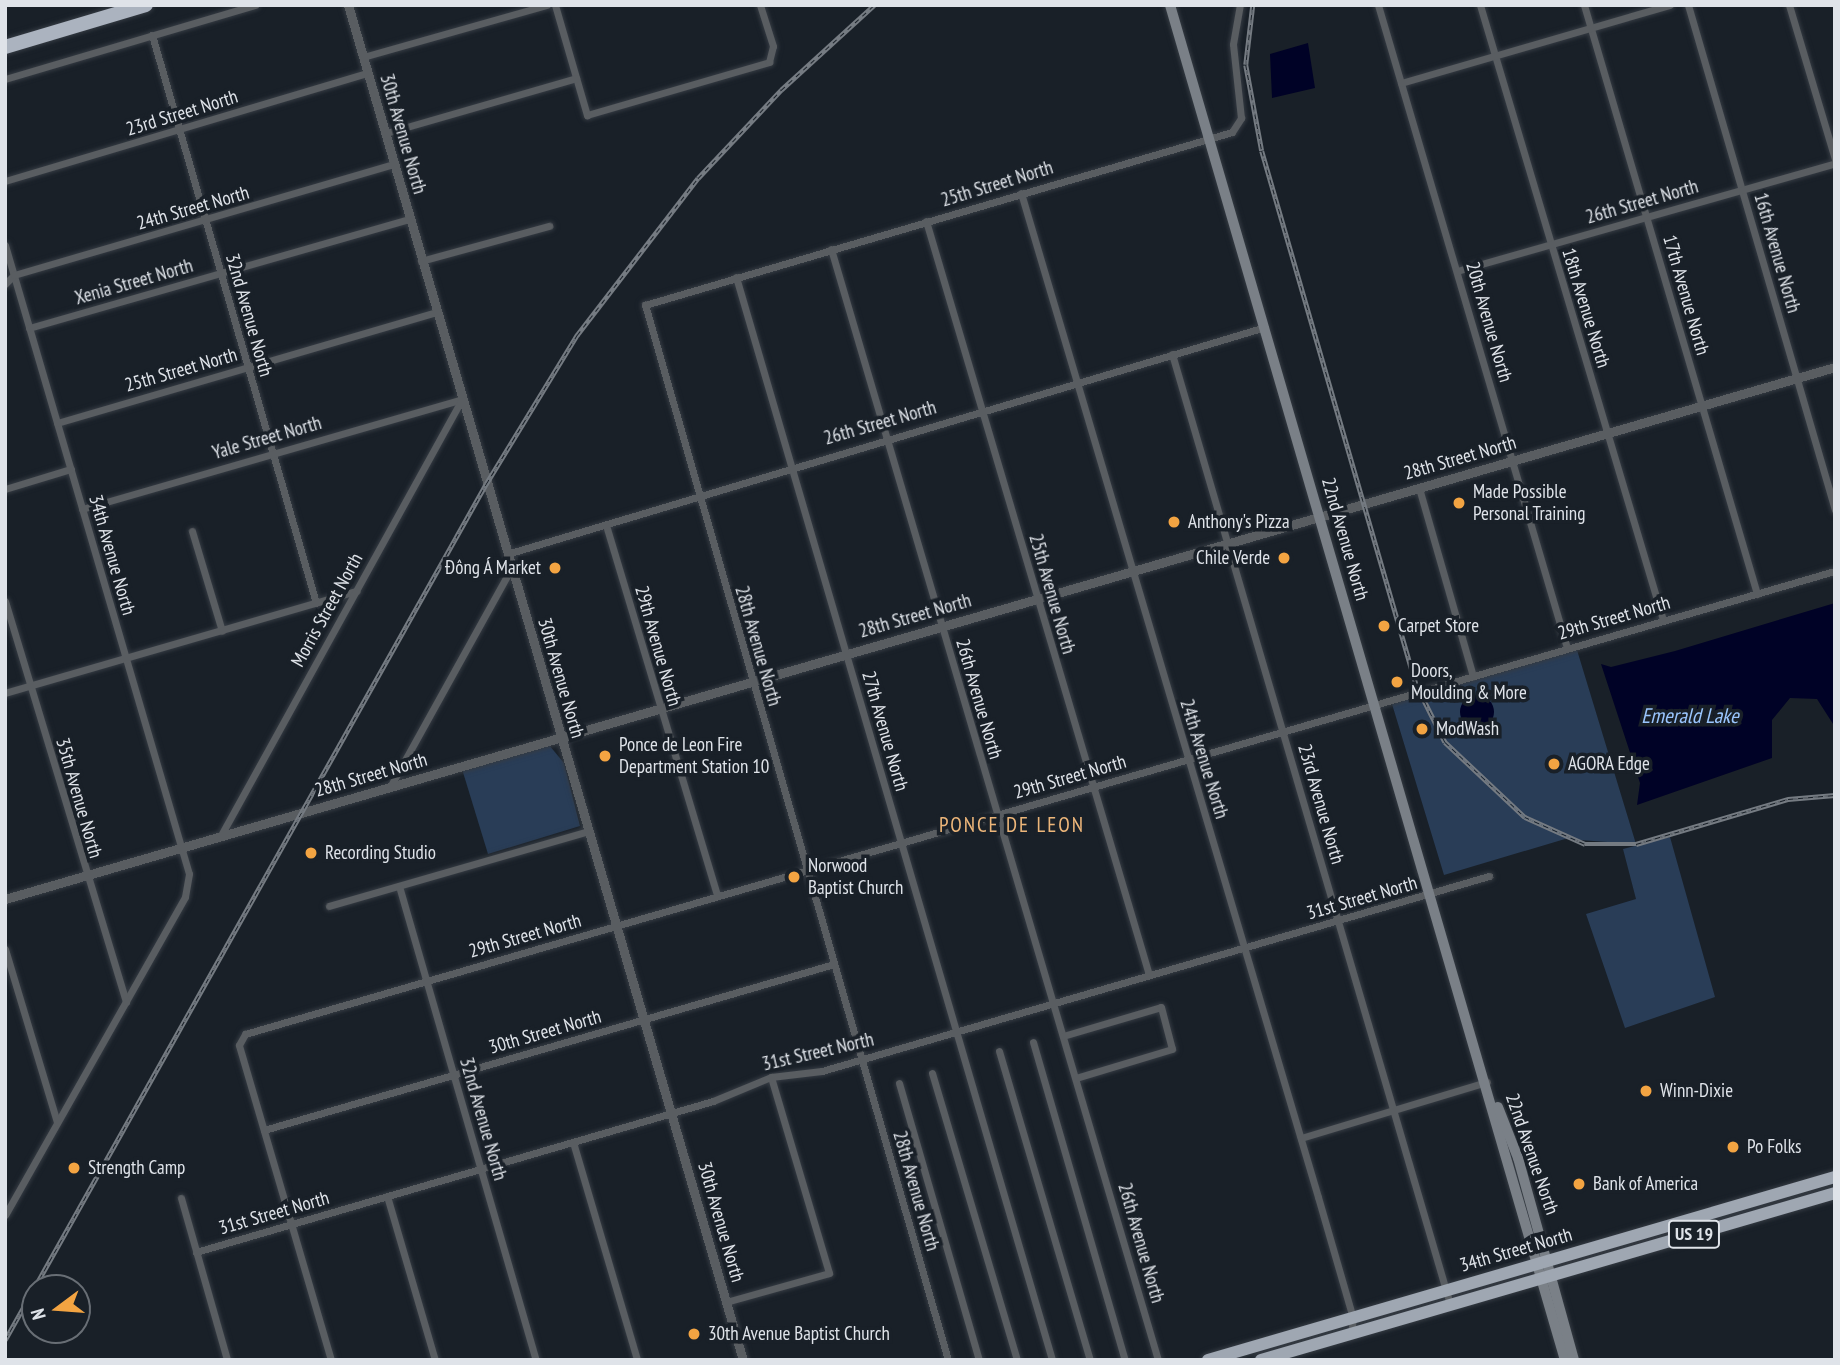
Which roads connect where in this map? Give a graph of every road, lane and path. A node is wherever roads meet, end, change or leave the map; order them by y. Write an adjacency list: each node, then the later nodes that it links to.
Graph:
1 (146, 5): 17 (highway)
2 (255, 5): 16 (street)
3 (348, 5): 19 (street, 30th Avenue North)
4 (547, 5): 19 (street)
5 (555, 5): 21 (street)
6 (760, 5): 21 (street)
7 (1170, 5): 26 (main road, 22nd Avenue North)
8 (1240, 5): 26 (street, 25th Street North)
9 (1378, 5): 23 (street, 20th Avenue North)
10 (1480, 5): 18 (street, 18th Avenue North)
11 (1584, 5): 15 (street, 17th Avenue North)
12 (1670, 5): 15 (street)
13 (1688, 5): 30 (street, 16th Avenue North)
14 (1789, 5): 27 (street)
15 (1591, 27): 18 (street); 32 (street, 17th Avenue North)
16 (152, 35): 22 (street); 24 (street, 32nd Avenue North)
17 (5, 47)
18 (1495, 55): 23 (street); 37 (street, 18th Avenue North)
19 (363, 57): 20 (street, 30th Avenue North)
20 (368, 73): 24 (street, 23rd Street North); 25 (street, 30th Avenue North)
21 (576, 78): 25 (street)
22 (5, 79)
23 (1401, 83): 41 (street, 20th Avenue North)
24 (178, 129): 29 (street, 23rd Street North); 34 (street, 32nd Avenue North)
25 (386, 133): 28 (street, 30th Avenue North)
26 (1210, 138): 31 (street, 25th Street North); 48 (main road, 22nd Avenue North)
27 (1835, 161): 30 (street, 26th Street North)
28 (394, 164): 33 (street, 30th Avenue North); 34 (street, 24th Street North)
29 (5, 181)
30 (1742, 189): 32 (street, 26th Street North); 53 (street, 16th Avenue North)
31 (1021, 193): 35 (street, 25th Street North); 54 (street, 24th Avenue North)
32 (1647, 217): 37 (street, 26th Street North); 56 (street, 17th Avenue North)
33 (409, 219): 40 (street, 30th Avenue North); 42 (street, Xenia Street North)
34 (206, 221): 42 (street, 32nd Avenue North); 43 (street, 24th Street North)
35 (926, 222): 39 (street, 25th Street North); 57 (street, 25th Avenue North)
36 (549, 226): 40 (street)
37 (1551, 244): 41 (street, 26th Street North); 59 (street, 18th Avenue North)
38 (5, 245): 43 (street, 34th Avenue North)
39 (831, 249): 44 (street, 25th Street North); 60 (street, 26th Avenue North)
40 (421, 261): 47 (street, 30th Avenue North)
41 (1458, 271): 62 (street, 20th Avenue North)
42 (221, 273): 49 (street, Xenia Street North); 51 (street, 32nd Avenue North)
43 (14, 275): 45 (street, 24th Street North); 49 (street, 34th Avenue North)
44 (736, 277): 46 (street, 25th Street North); 63 (street, 27th Avenue North)
45 (5, 284)
46 (645, 304): 67 (street, 28th Avenue North)
47 (436, 312): 51 (street, 25th Street North); 55 (street, 30th Avenue North)
48 (1265, 327): 50 (street, 26th Street North); 70 (main road, 22nd Avenue North)
49 (29, 328): 58 (street, 34th Avenue North)
50 (1171, 354): 54 (street, 26th Street North); 73 (street, 23rd Avenue North)
51 (248, 367): 58 (street, 25th Street North); 61 (street, 32nd Avenue North)
52 (1835, 367): 53 (street, 28th Street North)
53 (1796, 378): 56 (street, 28th Street North); 69 (street, 16th Avenue North)
54 (1076, 382): 57 (street, 26th Street North); 77 (street, 24th Avenue North)
55 (461, 399): 61 (street, Yale Street North); 74 (street, 30th Avenue North); 78 (street, Morris Street North)
56 (1703, 406): 59 (street, 28th Street North); 79 (street, 17th Avenue North)
57 (981, 409): 60 (street, 26th Street North); 80 (street, 25th Avenue North)
58 (57, 423): 64 (street, 34th Avenue North)
59 (1607, 433): 62 (street, 28th Street North); 83 (street, 18th Avenue North)
60 (886, 438): 63 (street, 26th Street North); 84 (street, 26th Avenue North)
61 (273, 453): 68 (street, Yale Street North); 82 (street, 32nd Avenue North)
62 (1512, 461): 65 (street, 28th Street North); 86 (street, 20th Avenue North)
63 (791, 465): 67 (street, 26th Street North); 87 (street, 27th Avenue North)
64 (71, 469): 66 (street); 68 (street, 34th Avenue North)
65 (1419, 488): 70 (street, 28th Street North); 89 (street)
66 (5, 489)
67 (698, 496): 71 (street, 26th Street North); 90 (street, 28th Avenue North)
68 (82, 509): 88 (street, 34th Avenue North)
69 (1835, 510)
70 (1321, 517): 73 (street, 28th Street North); 93 (main road, 22nd Avenue North)
71 (606, 525): 74 (street, 26th Street North); 94 (street, 29th Avenue North)
72 (192, 531): 85 (street)
73 (1228, 544): 77 (street, 28th Street North); 95 (street, 23rd Avenue North)
74 (507, 554): 75 (street, 30th Avenue North)
75 (511, 569): 96 (street, 30th Avenue North); 98 (street)
76 (1835, 571): 79 (street, 29th Street North)
77 (1132, 572): 80 (street, 28th Street North); 97 (street, 24th Avenue North)
78 (356, 591): 82 (street); 102 (street, Morris Street North)
79 (1757, 594): 83 (street, 29th Street North)
80 (1037, 599): 84 (street, 28th Street North); 99 (street, 25th Avenue North)
81 (5, 601): 91 (street, 35th Avenue North)
82 (316, 603): 85 (street)
83 (1663, 620): 86 (street, 29th Street North)
84 (942, 627): 87 (street, 28th Street North); 100 (street, 26th Avenue North)
85 (222, 631): 88 (street)
86 (1567, 648): 89 (street, 29th Street North)
87 (846, 654): 90 (street, 28th Street North); 103 (street, 27th Avenue North)
88 (126, 659): 91 (street); 104 (street, 34th Avenue North)
89 (1472, 677): 93 (street, 29th Street North)
90 (752, 682): 94 (street, 28th Street North); 105 (street, 28th Avenue North)
91 (30, 687): 92 (street); 106 (street, 35th Avenue North)
92 (5, 693)
93 (1376, 704): 95 (street, 29th Street North); 109 (main road, 22nd Avenue North)
94 (660, 709): 96 (street, 28th Street North); 110 (street, 29th Avenue North)
95 (1283, 731): 97 (street, 29th Street North); 113 (street, 23rd Avenue North)
96 (561, 738): 98 (street, 28th Street North); 101 (street, 30th Avenue North)
97 (1188, 758): 99 (street, 29th Street North); 116 (street, 24th Avenue North)
98 (390, 787): 102 (street, 28th Street North)
99 (1093, 787): 100 (street, 29th Street North); 118 (street, 25th Avenue North)
100 (997, 814): 103 (street, 29th Street North); 121 (street, 26th Avenue North)
101 (588, 831): 108 (street); 114 (street, 30th Avenue North)
102 (220, 836): 104 (street, 28th Street North)
103 (901, 843): 105 (street, 29th Street North); 123 (street, 27th Avenue North)
104 (181, 848): 106 (street, 28th Street North); 120 (street, 34th Avenue North)
105 (806, 870): 110 (street, 29th Street North); 117 (street, 28th Avenue North)
106 (85, 876): 111 (street, 28th Street North); 120 (street, 35th Avenue North)
107 (1489, 876): 109 (street, 31st Street North)
108 (399, 886): 112 (street); 119 (street, 32nd Avenue North)
109 (1433, 893): 113 (street, 31st Street North); 132 (main road, 22nd Avenue North)
110 (717, 896): 114 (street, 29th Street North)
111 (5, 899)
112 (329, 906)
113 (1338, 920): 116 (street, 31st Street North); 134 (street, 23rd Avenue North)
114 (616, 926): 119 (street, 29th Street North); 122 (street, 30th Avenue North)
115 (5, 949): 136 (street)
116 (1245, 949): 118 (street, 31st Street North); 138 (street, 24th Avenue North)
117 (834, 964): 122 (street, 30th Street North); 127 (street, 28th Avenue North)
118 (1149, 975): 121 (street, 31st Street North)
119 (426, 981): 129 (street, 32nd Avenue North); 137 (street, 29th Street North)
120 (126, 1002): 136 (street)
121 (1052, 1005): 123 (street, 31st Street North); 124 (street, 26th Avenue North)
122 (643, 1019): 129 (street, 30th Street North); 135 (street, 30th Avenue North)
123 (957, 1032): 127 (street, 31st Street North); 169 (street, 27th Avenue North)
124 (1063, 1036): 131 (street, 26th Avenue North); 131 (street)
125 (1033, 1042): 171 (street)
126 (999, 1051): 170 (street)
127 (862, 1059): 130 (street, 31st Street North); 166 (street, 28th Avenue North)
128 (932, 1073): 168 (street)
129 (454, 1075): 137 (street, 30th Street North); 140 (street, 32nd Avenue North)
130 (771, 1077): 135 (street, 31st Street North); 155 (street)
131 (1076, 1078): 172 (street, 26th Avenue North)
132 (1487, 1082): 134 (street); 150 (main road, 22nd Avenue North); 151 (main road, 22nd Avenue North)
133 (899, 1083): 167 (street)
134 (1394, 1110): 138 (street); 154 (street, 23rd Avenue North)
135 (671, 1113): 139 (street, 31st Street North); 155 (street, 30th Avenue North)
136 (57, 1122): 145 (street)
137 (264, 1130): 147 (street)
138 (1301, 1138): 157 (street, 24th Avenue North)
139 (573, 1142): 140 (street, 31st Street North); 164 (street)
140 (481, 1169): 143 (street, 31st Street North); 163 (street, 32nd Avenue North)
141 (1835, 1177): 146 (highway, 34th Street North / US 19)
142 (1835, 1193): 148 (highway, 34th Street North / US 19)
143 (387, 1196): 147 (street, 31st Street North); 162 (street)
144 (181, 1198): 149 (street)
145 (5, 1215)
146 (1690, 1219): 148 (highway); 150 (highway, 34th Street North / US 19)
147 (292, 1224): 149 (street, 31st Street North); 161 (street)
148 (1691, 1235): 152 (highway, 34th Street North / US 19)
149 (196, 1252): 160 (street)
150 (1549, 1261): 151 (highway, 34th Street North / US 19); 152 (main road, 22nd Avenue North)
151 (1534, 1265): 153 (main road, 22nd Avenue North); 154 (highway, 34th Street North / US 19)
152 (1553, 1275): 153 (highway, 34th Street North / US 19); 176 (main road, 22nd Avenue North)
153 (1538, 1280): 156 (highway, 34th Street North / US 19); 175 (main road, 22nd Avenue North)
154 (1446, 1291): 156 (street, 23rd Avenue North); 157 (highway, 34th Street North / US 19)
155 (726, 1302): 165 (street, 30th Avenue North)
156 (1450, 1304): 158 (highway, 34th Street North / US 19)
157 (1353, 1318): 158 (street, 24th Avenue North); 159 (highway, 34th Street North / US 19)
158 (1351, 1334): 174 (highway, 34th Street North / US 19)
159 (1258, 1345): 173 (highway, 34th Street North / US 19); 174 (street)
160 (227, 1360)
161 (331, 1360)
162 (435, 1360)
163 (536, 1360)
164 (637, 1360)
165 (743, 1360)
166 (948, 1360)
167 (979, 1360)
168 (1017, 1360)
169 (1052, 1360)
170 (1090, 1360)
171 (1125, 1360)
172 (1158, 1360)
173 (1208, 1360)
174 (1261, 1360)
175 (1565, 1360)
176 (1574, 1360)

